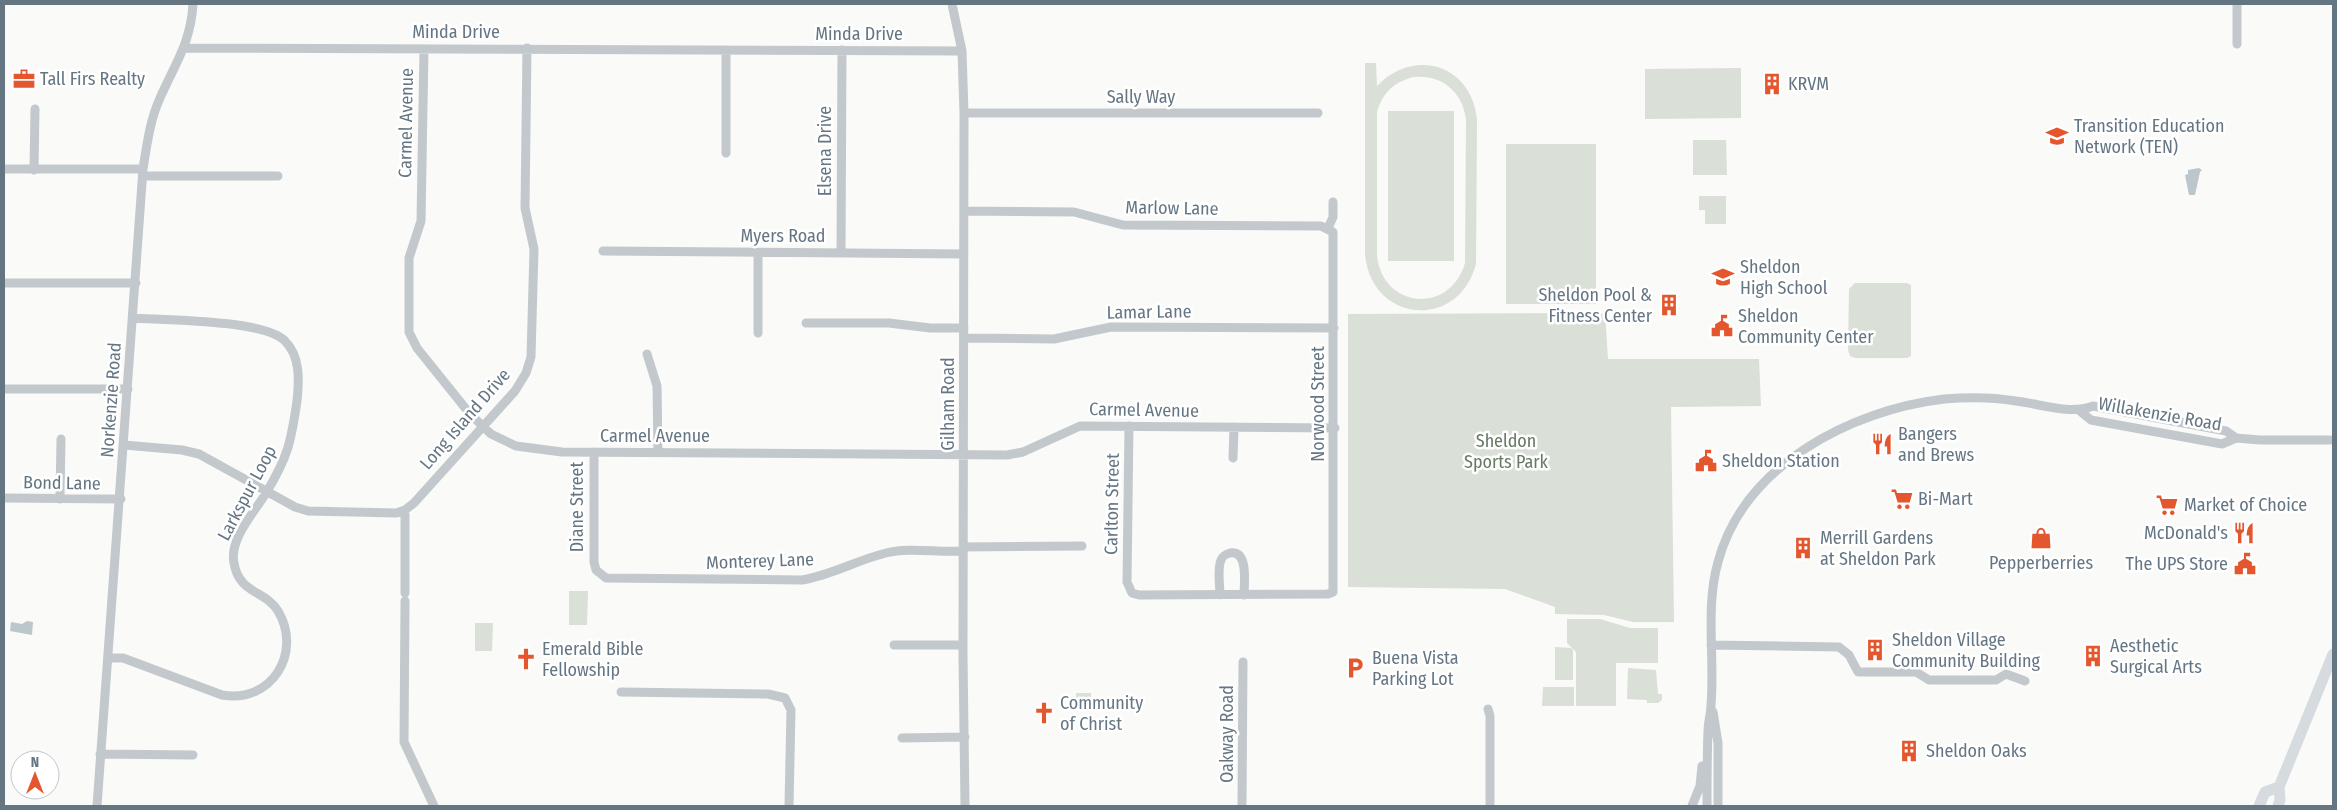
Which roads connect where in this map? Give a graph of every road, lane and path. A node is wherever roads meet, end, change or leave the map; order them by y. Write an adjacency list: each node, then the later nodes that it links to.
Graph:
1 (192, 4): 5 (street, Norkenzie Road)
2 (952, 4): 10 (street, Gilham Road)
3 (2237, 4): 4 (street)
4 (2237, 44)
5 (185, 48): 7 (street, Minda Drive); 17 (street, Norkenzie Road)
6 (527, 48): 7 (street, Minda Drive); 8 (street, Minda Drive); 38 (street, Long Island Drive)
7 (424, 49): 38 (street, Carmel Avenue)
8 (726, 50): 9 (street, Minda Drive); 14 (street)
9 (842, 50): 10 (street, Minda Drive); 24 (street, Elsena Drive)
10 (962, 51): 12 (street, Gilham Road)
11 (35, 109): 16 (street)
12 (964, 113): 13 (street, Sally Way); 20 (street, Gilham Road)
13 (1318, 113)
14 (726, 153)
15 (4, 169): 16 (street)
16 (34, 170): 17 (street)
17 (143, 172): 18 (street); 27 (street, Norkenzie Road)
18 (278, 176)
19 (1333, 202): 21 (street)
20 (964, 211): 21 (street, Marlow Lane); 25 (street, Gilham Road)
21 (1325, 227): 31 (street, Norwood Street)
22 (603, 252): 23 (street, Myers Road)
23 (758, 252): 24 (street, Myers Road); 32 (street)
24 (841, 253): 25 (street, Myers Road)
25 (964, 254): 30 (street, Gilham Road)
26 (4, 283): 27 (street)
27 (136, 283): 28 (street, Norkenzie Road)
28 (133, 318): 36 (street, Norkenzie Road); 50 (street, Larkspur Loop)
29 (806, 323): 30 (street)
30 (964, 328): 33 (street, Gilham Road)
31 (1334, 328): 33 (street, Lamar Lane); 41 (street, Norwood Street)
32 (758, 334)
33 (964, 338): 48 (street, Gilham Road)
34 (646, 354): 47 (street)
35 (4, 389): 36 (street)
36 (128, 389): 45 (street, Norkenzie Road)
37 (2080, 411): 42 (street, Willakenzie Road); 42 (street, Willakenzie Road); 62 (street, Willakenzie Road)
38 (482, 426): 46 (street, Carmel Avenue); 54 (street, Long Island Drive)
39 (1129, 426): 40 (street, Carmel Avenue); 48 (street, Carmel Avenue); 58 (street, Carlton Street)
40 (1234, 427): 41 (street, Carmel Avenue); 49 (street)
41 (1334, 428): 59 (street, Norwood Street)
42 (2236, 438): 44 (street, Willakenzie Road)
43 (61, 439): 52 (street)
44 (2333, 440)
45 (124, 445): 50 (street); 53 (street, Norkenzie Road)
46 (594, 452): 47 (street, Carmel Avenue); 57 (street, Diane Street)
47 (658, 452): 48 (street, Carmel Avenue)
48 (964, 453): 56 (street, Gilham Road)
49 (1233, 458)
50 (267, 492): 54 (street); 64 (street, Larkspur Loop)
51 (4, 498): 52 (street, Bond Lane)
52 (60, 499): 53 (street, Bond Lane)
53 (121, 499): 64 (street, Norkenzie Road)
54 (405, 510): 77 (street)
55 (1082, 546): 56 (street, Monterey Lane)
56 (963, 549): 57 (street, Monterey Lane); 61 (street, Gilham Road)
57 (594, 562)
58 (1220, 595): 59 (street); 59 (street)
59 (1244, 595)
60 (894, 645): 61 (street)
61 (963, 645): 71 (street, Gilham Road)
62 (1711, 645): 66 (street); 68 (street, Willakenzie Road)
63 (2333, 654): 75 (main road)
64 (108, 658): 73 (street, Norkenzie Road)
65 (1244, 662): 80 (street, Oakway Road)
66 (2025, 681)
67 (621, 692): 78 (street)
68 (1711, 705): 70 (street, Willakenzie Road); 84 (street, Willakenzie Road)
69 (1488, 709): 81 (street)
70 (1708, 729): 82 (street); 83 (street, Willakenzie Road)
71 (965, 737): 72 (street); 79 (street, Gilham Road)
72 (902, 738)
73 (100, 754): 74 (street); 76 (street, Norkenzie Road)
74 (193, 755)
75 (2279, 787): 85 (main road); 86 (main road)
76 (97, 806)
77 (434, 806)
78 (790, 806)
79 (965, 806)
80 (1242, 806)
81 (1490, 806)
82 (1692, 806)
83 (1707, 806)
84 (1718, 806)
85 (2259, 806)
86 (2278, 806)

